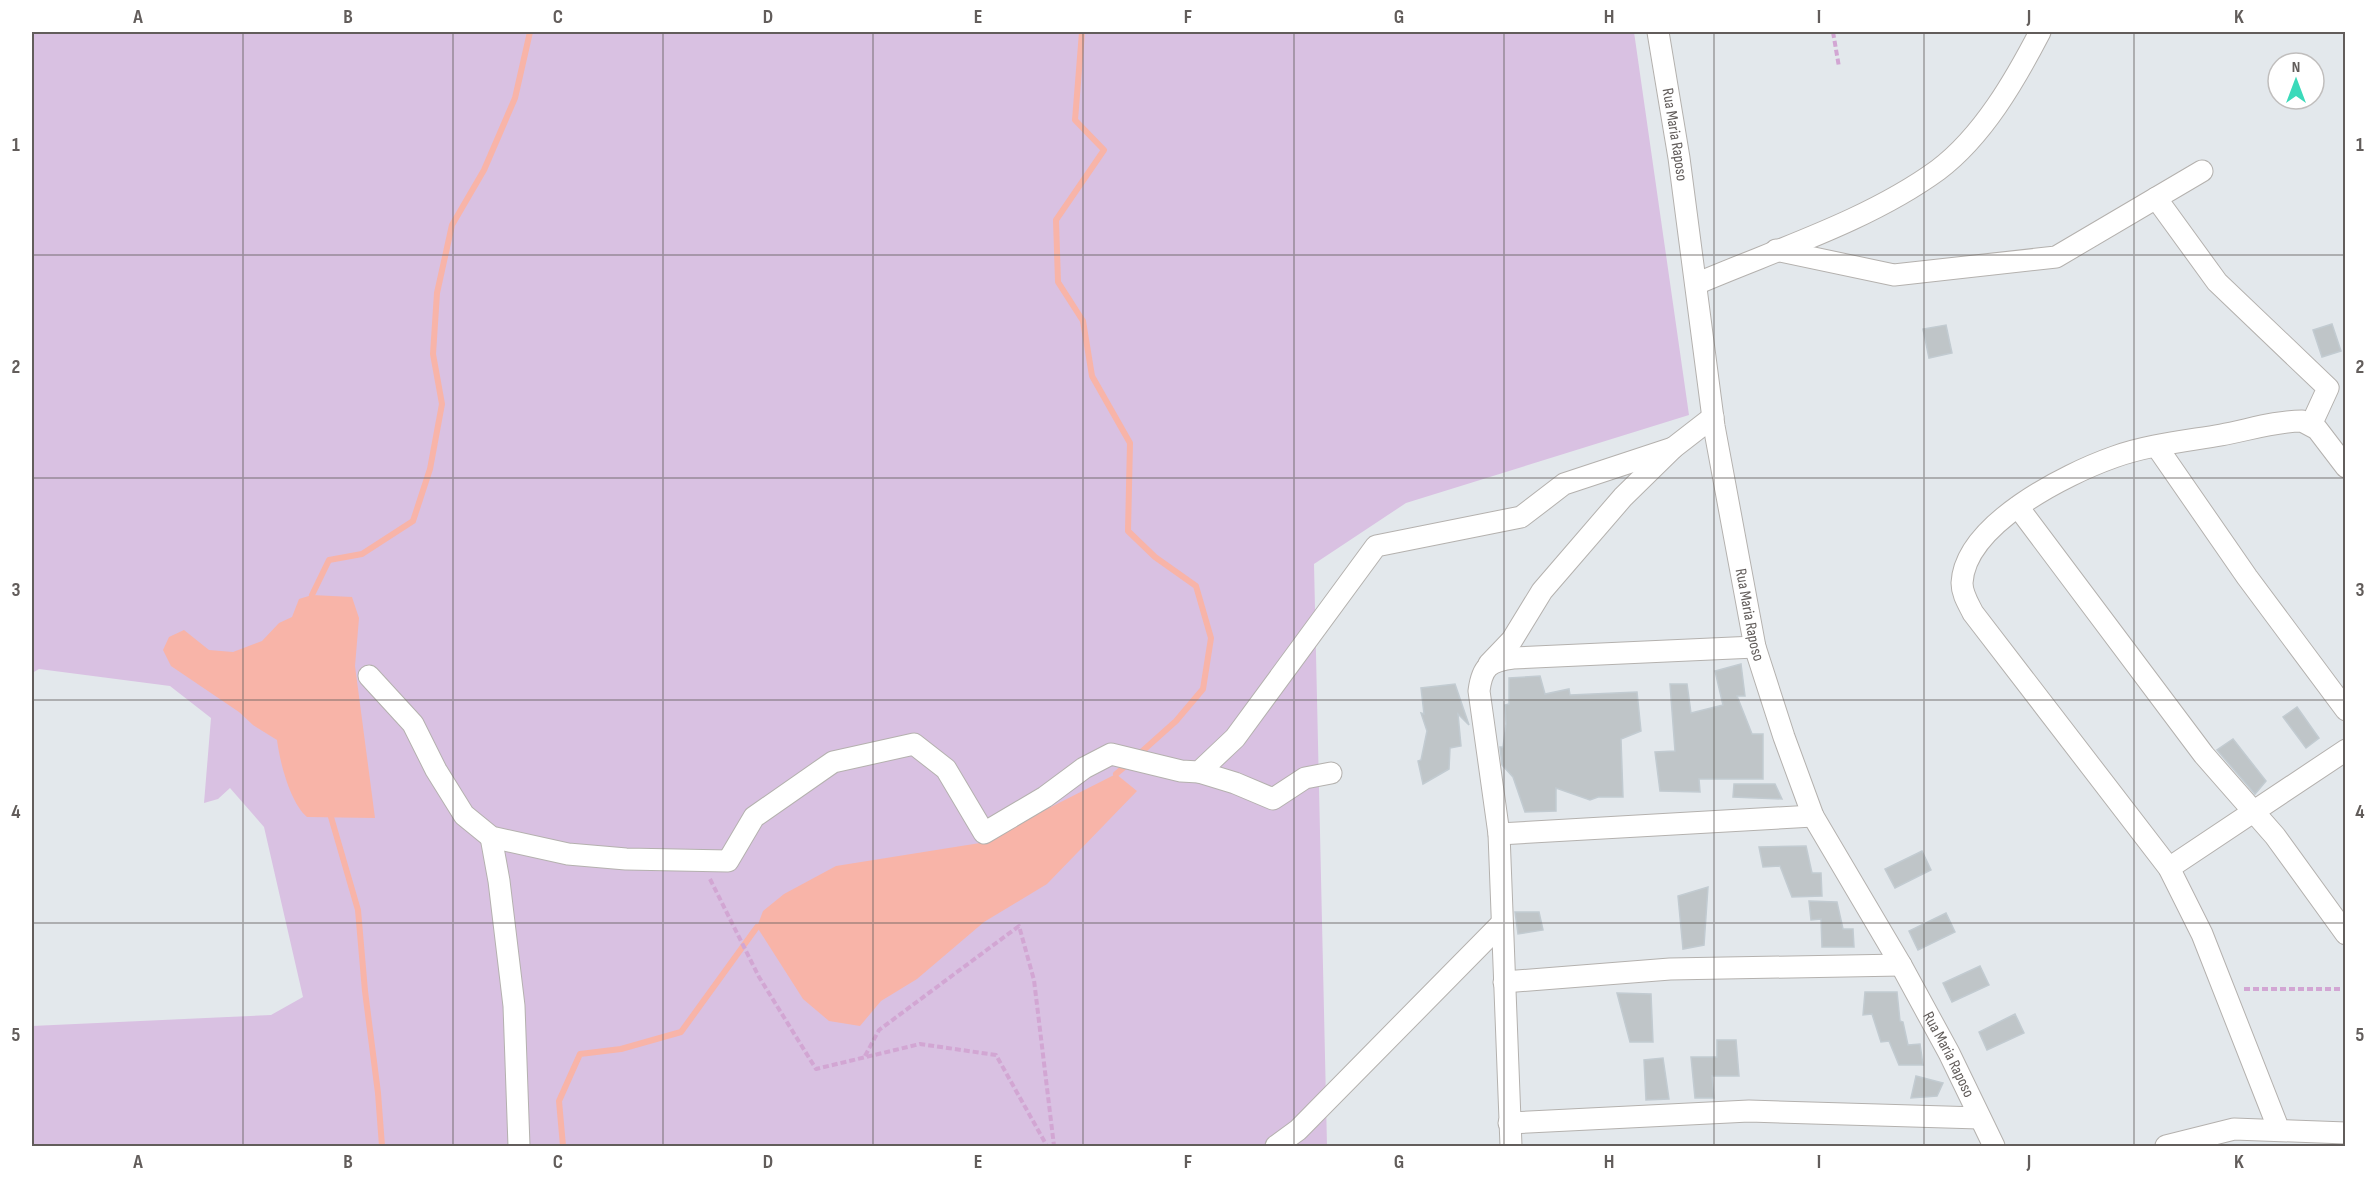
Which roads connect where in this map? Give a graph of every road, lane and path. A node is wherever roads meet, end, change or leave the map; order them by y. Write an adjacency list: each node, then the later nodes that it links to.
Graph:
1 (1658, 32): 8 (street, Rua Maria Raposo)
2 (1832, 32): 4 (path)
3 (2040, 32): 7 (street)
4 (1839, 67)
5 (2202, 171): 6 (street)
6 (2156, 198): 7 (street); 10 (street)
7 (1776, 250): 8 (street)
8 (1696, 284): 9 (street, Rua Maria Raposo)
9 (1713, 417): 12 (street); 15 (street, Rua Maria Raposo)
10 (2311, 425): 11 (street); 13 (street)
11 (2157, 447): 14 (street); 18 (street)
12 (1673, 448): 16 (street); 20 (street)
13 (2346, 467)
14 (2018, 507): 22 (street); 27 (street)
15 (1755, 647): 16 (street); 23 (street, Rua Maria Raposo)
16 (1486, 668): 24 (street)
17 (369, 676): 25 (street)
18 (2346, 710)
19 (2346, 750): 22 (street)
20 (1198, 772): 21 (street); 26 (street)
21 (1331, 773)
22 (2255, 812): 27 (street); 29 (street)
23 (1813, 816): 24 (street); 30 (street, Rua Maria Raposo)
24 (1498, 834): 28 (street)
25 (491, 837): 26 (street); 39 (street)
26 (701, 861): 34 (path)
27 (2169, 868): 32 (street)
28 (1502, 923): 31 (street); 42 (street)
29 (2346, 934)
30 (1901, 965): 31 (street); 35 (street, Rua Maria Raposo)
31 (1504, 982): 36 (street)
32 (2224, 989): 33 (path); 37 (street)
33 (2346, 989)
34 (865, 1057): 40 (path); 41 (path)
35 (1978, 1118): 36 (street); 44 (street, Rua Maria Raposo)
36 (1509, 1123): 43 (street)
37 (2279, 1130): 38 (street); 45 (street)
38 (2346, 1132)
39 (519, 1146)
40 (1047, 1146)
41 (1054, 1146)
42 (1276, 1146)
43 (1510, 1146)
44 (1994, 1146)
45 (2166, 1146)

